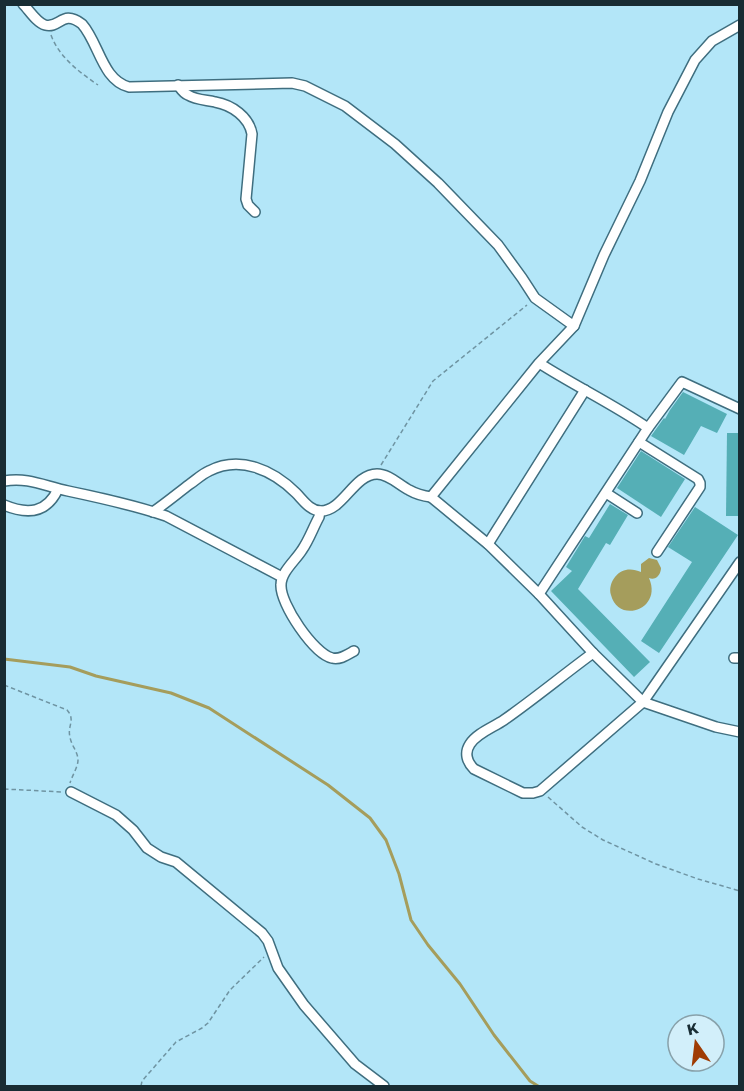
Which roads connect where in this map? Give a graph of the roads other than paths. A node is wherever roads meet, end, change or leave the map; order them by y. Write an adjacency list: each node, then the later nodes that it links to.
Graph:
1 (23, 4): 3 (street)
2 (740, 25): 5 (street)
3 (178, 85): 4 (street); 5 (street)
4 (255, 212)
5 (574, 326): 6 (street)
6 (539, 363): 7 (street); 14 (street)
7 (585, 390): 9 (street); 19 (street)
8 (740, 409): 9 (street)
9 (648, 428): 10 (street)
10 (639, 442): 13 (street); 20 (street)
11 (4, 482): 12 (street)
12 (58, 489): 15 (street); 16 (street)
13 (606, 494): 18 (street); 23 (street)
14 (431, 497): 17 (street); 19 (street)
15 (4, 506)
16 (153, 512): 17 (street); 22 (street)
17 (320, 512): 22 (street)
18 (637, 513)
19 (488, 544): 23 (street)
20 (657, 552)
21 (740, 562): 26 (street)
22 (282, 577): 24 (street)
23 (538, 594): 25 (street)
24 (354, 651)
25 (592, 653): 26 (street); 26 (street)
26 (643, 702): 27 (street)
27 (740, 732)
28 (70, 792): 29 (street)
29 (384, 1086)

